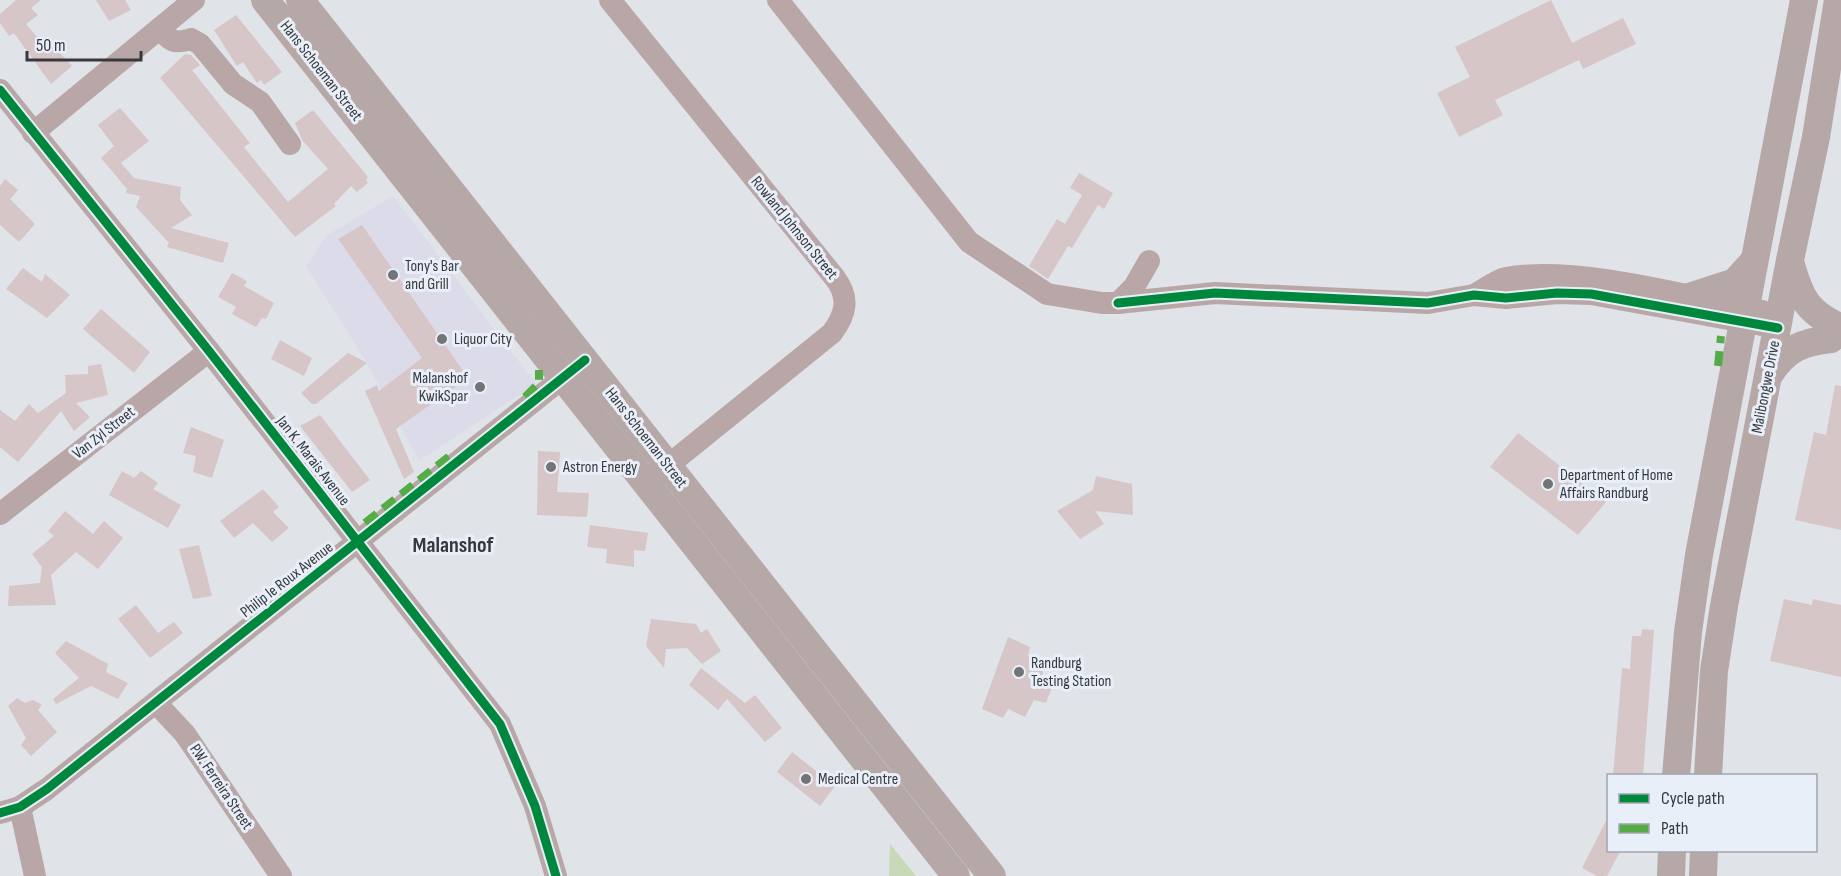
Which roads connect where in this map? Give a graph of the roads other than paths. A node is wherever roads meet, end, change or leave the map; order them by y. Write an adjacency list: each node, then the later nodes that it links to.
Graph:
1 (194, 0): 8 (street)
2 (265, 0): 24 (main road, Hans Schoeman Street)
3 (300, 0): 22 (main road, Hans Schoeman Street)
4 (610, 0): 25 (street, Rowland Johnson Street)
5 (778, 0): 17 (street)
6 (1804, 0): 14 (main road, Malibongwe Drive)
7 (1838, 0): 12 (main road, Malibongwe Drive)
8 (160, 28): 10 (street); 11 (street)
9 (0, 90): 10 (street, Jan K. Marais Avenue)
10 (33, 133): 21 (street, Jan K. Marais Avenue)
11 (290, 144)
12 (1790, 260): 19 (main road, Malibongwe Drive); 20 (main road)
13 (1149, 261): 17 (street)
14 (1754, 261): 16 (main road); 18 (main road, Malibongwe Drive)
15 (1474, 295): 16 (street); 17 (street); 18 (street)
16 (1689, 297): 18 (street)
17 (1118, 303)
18 (1745, 316): 19 (street); 30 (main road, Malibongwe Drive)
19 (1779, 321): 23 (main road, Malibongwe Drive)
20 (1836, 333): 23 (main road)
21 (209, 351): 27 (street, Van Zyl Street); 28 (street, Jan K. Marais Avenue)
22 (585, 360): 24 (street, Philip le Roux Avenue); 25 (main road, Hans Schoeman Street)
23 (1769, 376): 31 (main road, Malibongwe Drive)
24 (563, 378): 26 (main road, Hans Schoeman Street); 28 (street, Philip le Roux Avenue)
25 (668, 466): 26 (street, Rowland Johnson Street); 39 (main road, Hans Schoeman Street)
26 (645, 483): 38 (main road, Hans Schoeman Street)
27 (0, 514)
28 (357, 543): 29 (street, Philip le Roux Avenue); 37 (street, Jan K. Marais Avenue)
29 (156, 703): 32 (street, Philip le Roux Avenue); 36 (street, P.W. Ferreira Street)
30 (1676, 774)
31 (1708, 774)
32 (10, 810): 35 (street)
33 (1672, 852): 40 (main road)
34 (1704, 852): 41 (main road)
35 (35, 876)
36 (281, 876)
37 (556, 876)
38 (956, 876)
39 (993, 876)
40 (1671, 876)
41 (1703, 876)

